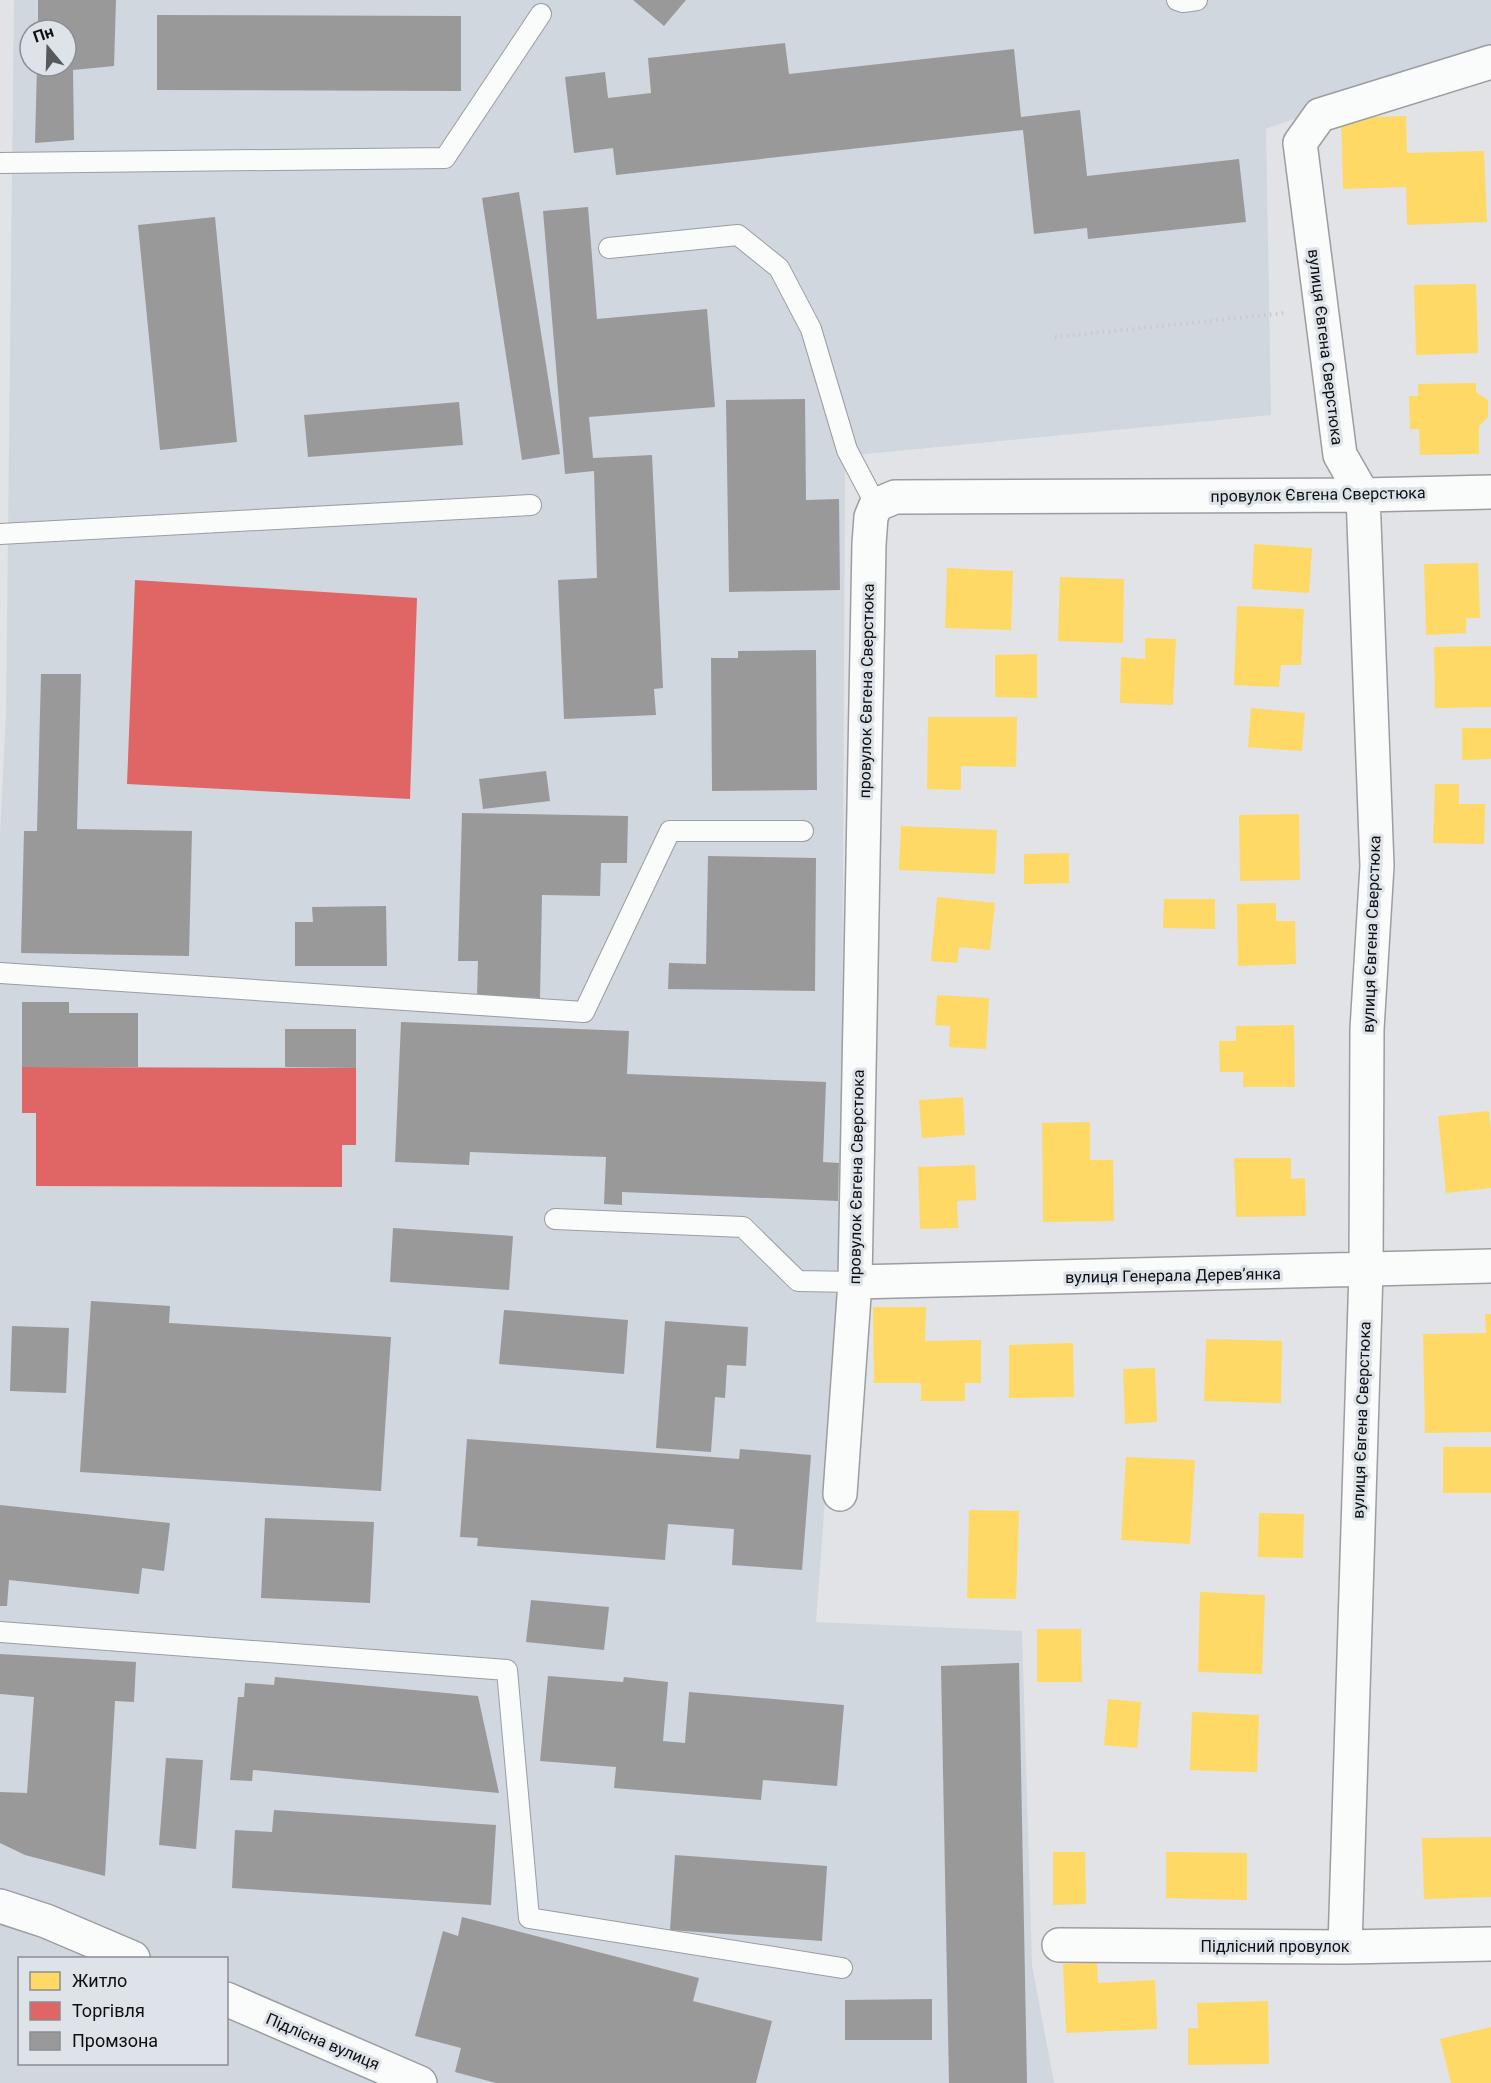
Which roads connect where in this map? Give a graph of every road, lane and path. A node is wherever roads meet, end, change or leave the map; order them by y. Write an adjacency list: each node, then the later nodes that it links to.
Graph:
1 (1177, 0): 2 (lane)
2 (1197, 0)
3 (541, 14): 5 (lane)
4 (1491, 62): 7 (street, вулиця Євгена Сверстюка)
5 (0, 163)
6 (609, 248): 12 (lane)
7 (1322, 309): 8 (path); 10 (street, вулиця Євгена Сверстюка)
8 (1054, 337)
9 (1491, 492): 10 (street, провулок Євгена Сверстюка)
10 (1363, 495): 12 (street, провулок Євгена Сверстюка); 18 (street, вулиця Євгена Сверстюка)
11 (531, 505): 13 (lane)
12 (876, 505): 19 (street, провулок Євгена Сверстюка)
13 (0, 534)
14 (803, 831): 15 (lane)
15 (0, 973)
16 (555, 1220): 19 (lane)
17 (1491, 1266): 18 (street, вулиця Генерала Деревʼянка)
18 (1366, 1271): 19 (street, вулиця Генерала Деревʼянка); 25 (street, вулиця Євгена Сверстюка)
19 (855, 1282): 20 (street, провулок Євгена Сверстюка)
20 (840, 1494)
21 (0, 1632): 27 (lane)
22 (0, 1906): 26 (street)
23 (1491, 1944): 25 (street, Підлісний провулок)
24 (1059, 1945): 25 (street, Підлісний провулок)
25 (1345, 1947)
26 (128, 1957)
27 (842, 1968)
28 (228, 2000): 29 (street, Підлісна вулиця)
29 (420, 2083)

